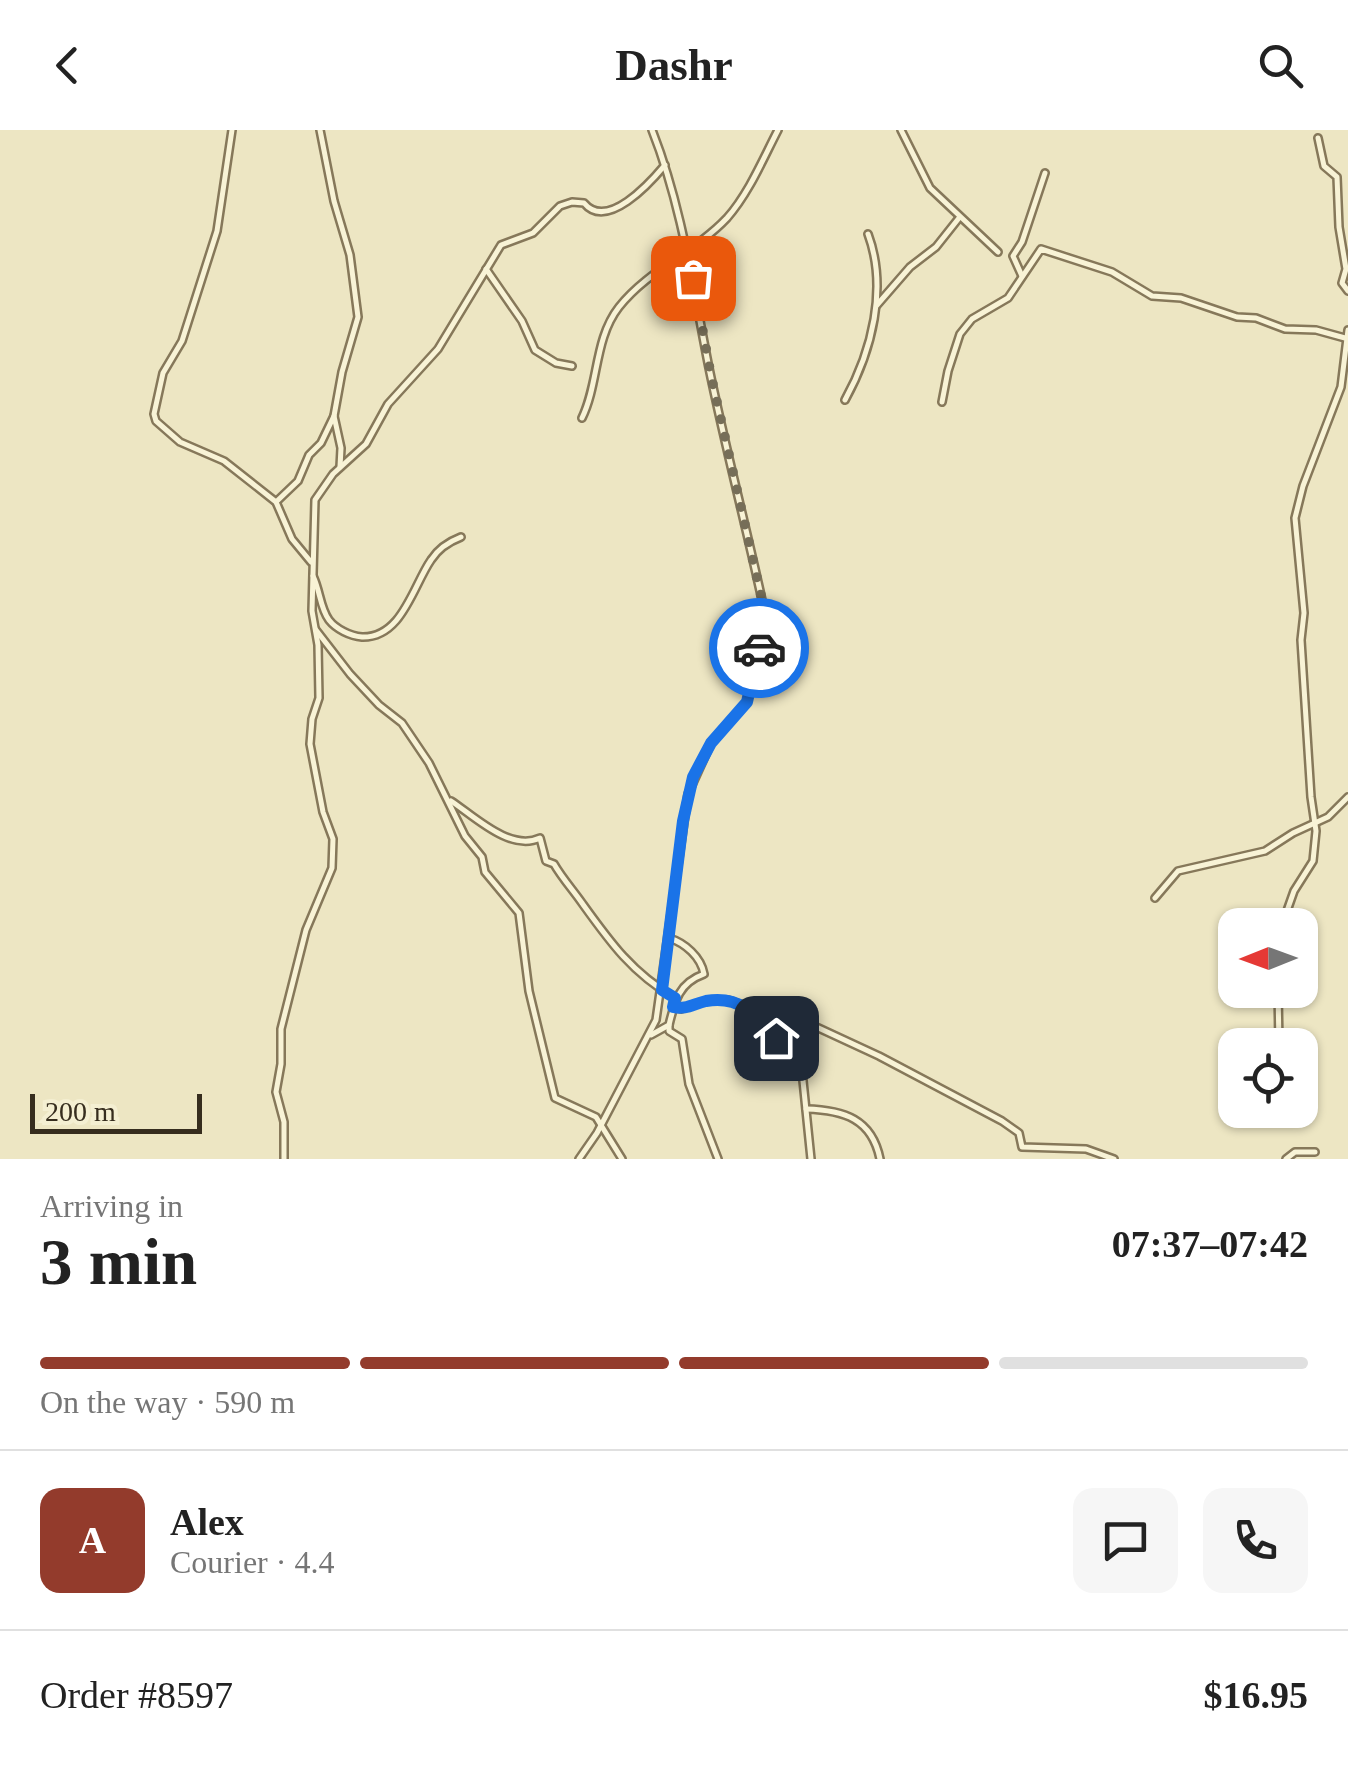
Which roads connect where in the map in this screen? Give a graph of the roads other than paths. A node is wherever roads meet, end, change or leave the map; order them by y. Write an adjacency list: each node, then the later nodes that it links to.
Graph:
1 (232, 130): 25 (street)
2 (320, 130): 22 (street)
3 (652, 130): 7 (street)
4 (778, 130): 11 (street)
5 (900, 130): 12 (street)
6 (1318, 138): 15 (street)
7 (665, 165): 11 (street); 13 (street)
8 (1045, 174): 14 (street)
9 (959, 218): 16 (street)
10 (868, 234): 16 (street)
11 (687, 248): 23 (street); 35 (street)
12 (998, 252)
13 (486, 269): 19 (street); 24 (street)
14 (1022, 276): 18 (street); 21 (street)
15 (1348, 291)
16 (877, 305): 20 (street)
17 (1348, 330): 18 (street)
18 (1347, 338): 32 (street)
19 (572, 366)
20 (845, 400)
21 (942, 402)
22 (334, 416): 24 (street); 25 (street)
23 (582, 418)
24 (340, 467): 27 (street)
25 (276, 502): 27 (street)
26 (461, 536): 28 (street)
27 (312, 562): 28 (street)
28 (312, 574): 29 (street)
29 (314, 628): 31 (street); 45 (street)
30 (1348, 797): 32 (street)
31 (448, 799): 36 (street); 43 (street)
32 (1315, 824): 33 (street); 34 (street)
33 (1154, 898)
34 (1288, 908)
35 (669, 938): 36 (street); 37 (street)
36 (662, 990): 37 (street); 41 (street)
37 (675, 998): 38 (street)
38 (673, 1007): 39 (street); 40 (street)
39 (756, 1015): 42 (street); 51 (street)
40 (669, 1025): 41 (street); 48 (street)
41 (648, 1036): 43 (street)
42 (806, 1109): 49 (street); 50 (street)
43 (601, 1125): 46 (street); 47 (street)
44 (1315, 1152): 52 (street)
45 (284, 1159)
46 (578, 1159)
47 (622, 1159)
48 (718, 1159)
49 (811, 1159)
50 (880, 1159)
51 (1114, 1159)
52 (1286, 1159)

